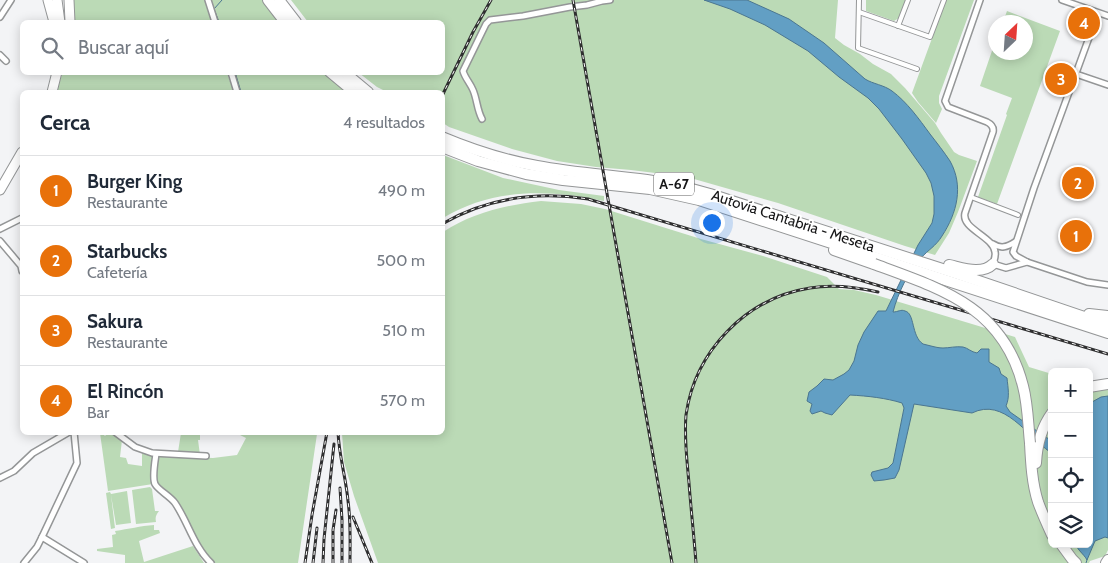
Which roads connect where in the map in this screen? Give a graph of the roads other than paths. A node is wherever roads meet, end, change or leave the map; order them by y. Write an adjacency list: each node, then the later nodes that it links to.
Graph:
1 (11, 0): 17 (street)
2 (48, 0): 18 (highway)
3 (57, 0): 19 (highway)
4 (69, 0): 20 (highway)
5 (208, 0): 21 (street)
6 (268, 0): 22 (highway)
7 (279, 0): 23 (highway)
8 (610, 0): 38 (street)
9 (859, 0): 14 (street)
10 (908, 0): 24 (street)
11 (944, 0): 24 (street)
12 (980, 0): 44 (street)
13 (1062, 0): 15 (street)
14 (859, 12): 24 (street); 27 (street)
15 (1098, 13): 16 (street); 28 (street)
16 (1108, 16)
17 (0, 17)
18 (53, 20)
19 (60, 20)
20 (70, 20)
21 (214, 20)
22 (283, 20)
23 (294, 20)
24 (898, 26)
25 (0, 55): 26 (street)
26 (6, 61)
27 (917, 69)
28 (1076, 74): 33 (street); 49 (street)
29 (57, 75): 34 (highway)
30 (231, 75): 35 (street)
31 (334, 75): 36 (highway)
32 (348, 75): 37 (highway)
33 (1108, 85)
34 (53, 90)
35 (236, 90)
36 (352, 90)
37 (366, 90)
38 (482, 119)
39 (445, 138): 51 (highway, Autovía Cantabria - Meseta / A-67)
40 (445, 148): 43 (highway, Autovía Cantabria - Meseta / A-67)
41 (20, 155): 42 (highway)
42 (0, 190)
43 (675, 194): 51 (highway, Autovía Cantabria - Meseta / A-67); 67 (highway, bridge)
44 (970, 197): 45 (street); 50 (street)
45 (1018, 214)
46 (20, 219): 47 (street)
47 (0, 229)
48 (0, 241): 55 (street)
49 (1016, 242): 50 (street); 52 (street)
50 (990, 243): 53 (street)
51 (901, 258): 54 (highway)
52 (1027, 262): 53 (street); 56 (street)
53 (993, 264): 54 (highway)
54 (924, 265): 57 (highway); 60 (highway)
55 (20, 266)
56 (1108, 285)
57 (996, 286): 58 (highway); 59 (highway)
58 (1108, 316)
59 (1108, 325)
60 (1108, 332)
61 (1108, 384): 62 (highway)
62 (1093, 386)
63 (1048, 420): 67 (highway)
64 (62, 435): 70 (street)
65 (74, 435): 74 (street)
66 (119, 435): 68 (street)
67 (1034, 444): 71 (highway)
68 (156, 454): 69 (street); 79 (street)
69 (206, 456)
70 (0, 478)
71 (1045, 520): 72 (highway); 73 (highway)
72 (1048, 524)
73 (1048, 526)
74 (42, 537): 77 (street); 78 (street)
75 (1059, 548): 80 (highway)
76 (1064, 548): 81 (highway)
77 (24, 563)
78 (84, 563)
79 (211, 563)
80 (1068, 563)
81 (1076, 563)

